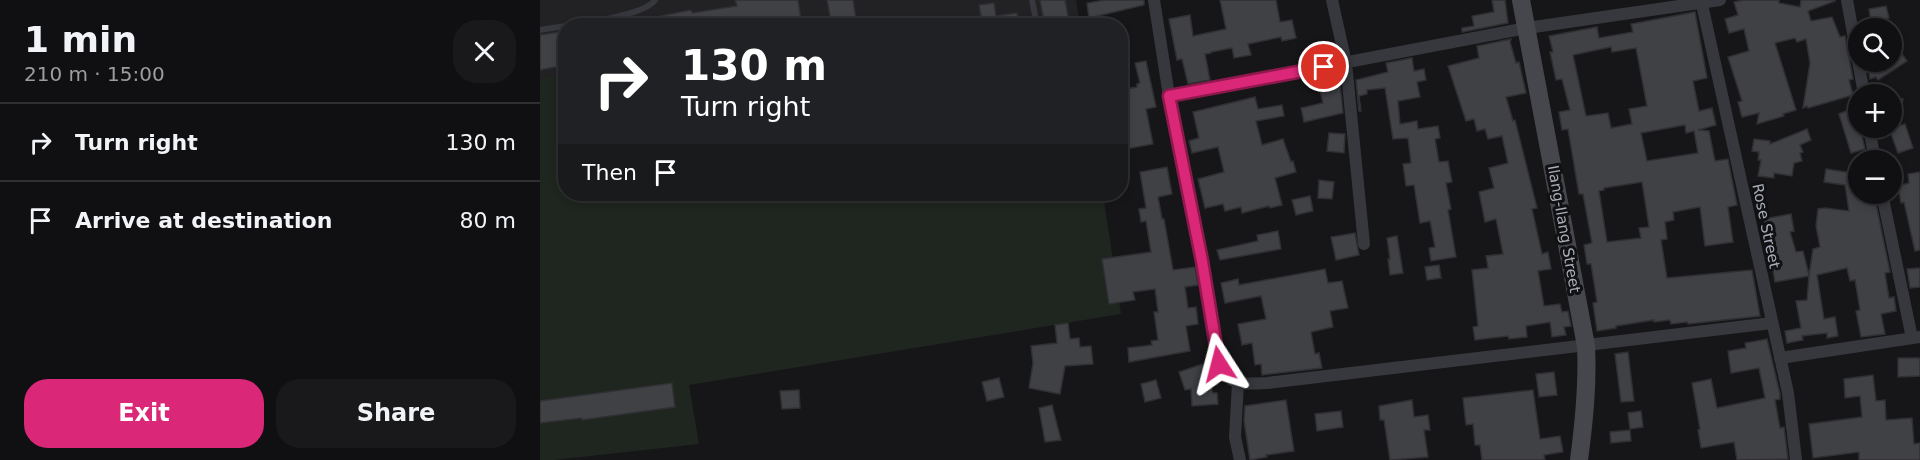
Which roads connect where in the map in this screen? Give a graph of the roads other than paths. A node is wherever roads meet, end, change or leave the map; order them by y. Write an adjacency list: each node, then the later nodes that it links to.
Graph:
1 (655, 0): 9 (lane)
2 (1032, 0): 10 (lane)
3 (1154, 0): 16 (street)
4 (1332, 0): 14 (street)
5 (1521, 0): 12 (main road, Ilang-Ilang Street)
6 (1720, 0): 8 (street)
7 (1847, 0): 15 (street)
8 (1701, 1): 12 (street); 19 (street, Rose Street)
9 (610, 18)
10 (1035, 18)
11 (558, 27): 13 (lane)
12 (1527, 28): 14 (street); 21 (main road, Ilang-Ilang Street)
13 (540, 30)
14 (1346, 63): 16 (street); 18 (street)
15 (1862, 84)
16 (1169, 96): 23 (street)
17 (1884, 204): 20 (street)
18 (1364, 244)
19 (1772, 323): 21 (street); 22 (street, Rose Street)
20 (1916, 337): 22 (street)
21 (1586, 346): 23 (street); 25 (main road, Ilang-Ilang Street)
22 (1780, 358): 26 (street, Rose Street)
23 (1238, 383): 24 (street)
24 (1240, 460)
25 (1579, 460)
26 (1796, 460)

